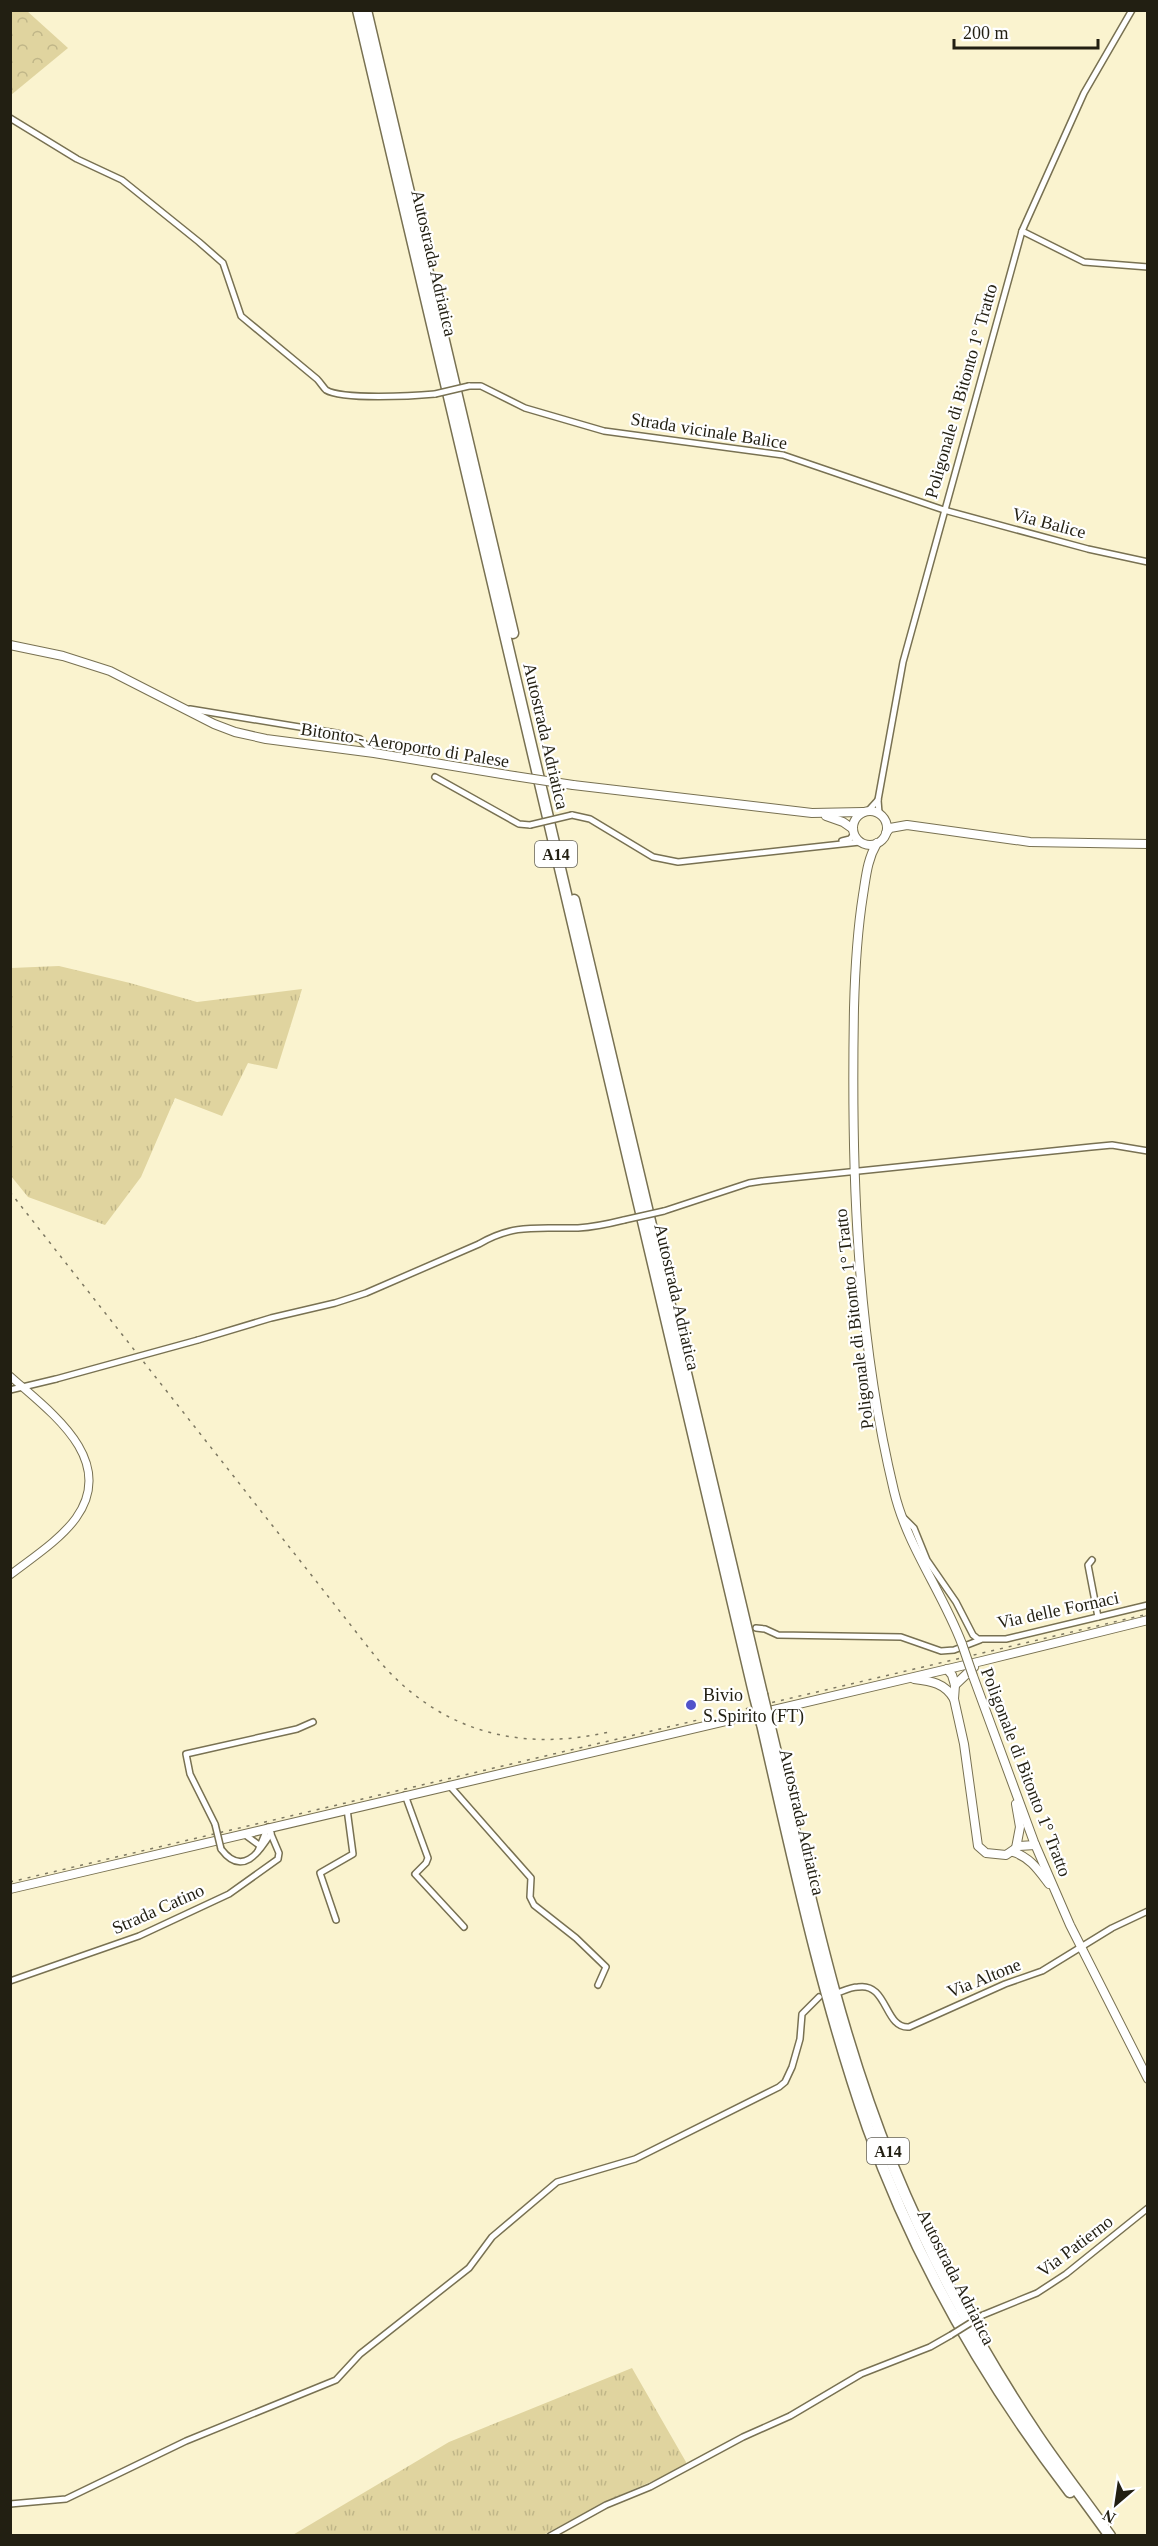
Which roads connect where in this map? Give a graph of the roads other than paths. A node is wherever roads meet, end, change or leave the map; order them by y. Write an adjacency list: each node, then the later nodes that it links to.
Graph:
1 (358, 10): 43 (highway, Autostrada Adriatica / A14)
2 (366, 10): 43 (highway, Autostrada Adriatica / A14)
3 (1132, 10): 5 (street, Poligonale di Bitonto 1° Tratto)
4 (10, 118): 7 (street, Strada vicinale Balice, bridge)
5 (1022, 231): 6 (street); 7 (street, Poligonale di Bitonto 1° Tratto)
6 (1148, 267)
7 (944, 510): 8 (street, Via Balice); 13 (street, Poligonale di Bitonto 1° Tratto)
8 (1148, 562)
9 (10, 645): 10 (main road, Bitonto - Aeroporto di Palese)
10 (183, 708): 11 (main road, Bitonto - Aeroporto di Palese); 11 (street)
11 (374, 753): 15 (main road, Bitonto - Aeroporto di Palese, bridge)
12 (435, 777): 20 (street, bridge)
13 (878, 800): 14 (street); 16 (street, Poligonale di Bitonto 1° Tratto)
14 (866, 811): 15 (main road); 16 (main road); 18 (main road)
15 (812, 813): 18 (main road)
16 (880, 814): 17 (main road); 19 (main road)
17 (907, 825): 19 (main road); 23 (main road)
18 (853, 832): 20 (street); 21 (main road)
19 (886, 833): 22 (main road)
20 (837, 843): 21 (street)
21 (862, 843): 22 (main road); 24 (main road)
22 (877, 843): 24 (main road)
23 (1148, 844)
24 (868, 862): 26 (main road, Poligonale di Bitonto 1° Tratto)
25 (1148, 1151): 26 (street)
26 (854, 1172): 28 (street, bridge); 30 (main road, Poligonale di Bitonto 1° Tratto)
27 (10, 1376): 28 (street)
28 (22, 1386): 29 (street); 32 (street)
29 (10, 1390)
30 (901, 1516): 37 (street, Via delle Fornaci); 48 (main road, Poligonale di Bitonto 1° Tratto, bridge)
31 (1092, 1560): 34 (street)
32 (10, 1575)
33 (1148, 1605): 34 (street, Via delle Fornaci)
34 (1098, 1617): 37 (street, Via delle Fornaci)
35 (1148, 1620): 38 (main road)
36 (756, 1628): 37 (street)
37 (982, 1639)
38 (982, 1661): 39 (main road); 41 (main road)
39 (948, 1669): 40 (main road); 41 (main road); 42 (main road)
40 (906, 1679): 42 (main road); 47 (main road)
41 (955, 1684): 44 (main road)
42 (948, 1691): 44 (main road)
43 (758, 1695): 46 (highway, Autostrada Adriatica / A14, bridge)
44 (954, 1699): 56 (main road)
45 (313, 1722): 54 (street, bridge)
46 (765, 1723): 71 (highway, Autostrada Adriatica / A14); 72 (highway, Autostrada Adriatica / A14)
47 (448, 1785): 49 (main road); 64 (street)
48 (1012, 1785): 55 (main road, Poligonale di Bitonto 1° Tratto); 56 (main road)
49 (405, 1795): 50 (main road); 61 (street)
50 (347, 1809): 51 (main road); 60 (street)
51 (269, 1830): 52 (main road); 53 (street); 54 (street)
52 (242, 1834): 54 (street); 57 (main road)
53 (275, 1844): 54 (street); 63 (street, Strada Catino)
54 (261, 1845)
55 (1035, 1845): 56 (main road); 58 (main road, Poligonale di Bitonto 1° Tratto)
56 (1013, 1852): 58 (main road)
57 (10, 1888)
58 (1058, 1897): 62 (main road, Poligonale di Bitonto 1° Tratto)
59 (1148, 1911): 62 (street, Via Altone)
60 (336, 1920)
61 (464, 1927)
62 (1081, 1947): 65 (street, Via Altone); 67 (main road, Poligonale di Bitonto 1° Tratto)
63 (10, 1981)
64 (597, 1985)
65 (840, 1992)
66 (819, 1997): 69 (street)
67 (1148, 2079)
68 (1148, 2208): 70 (street, Via Patierno, bridge)
69 (10, 2504)
70 (550, 2535)
71 (1103, 2535)
72 (1110, 2535)

